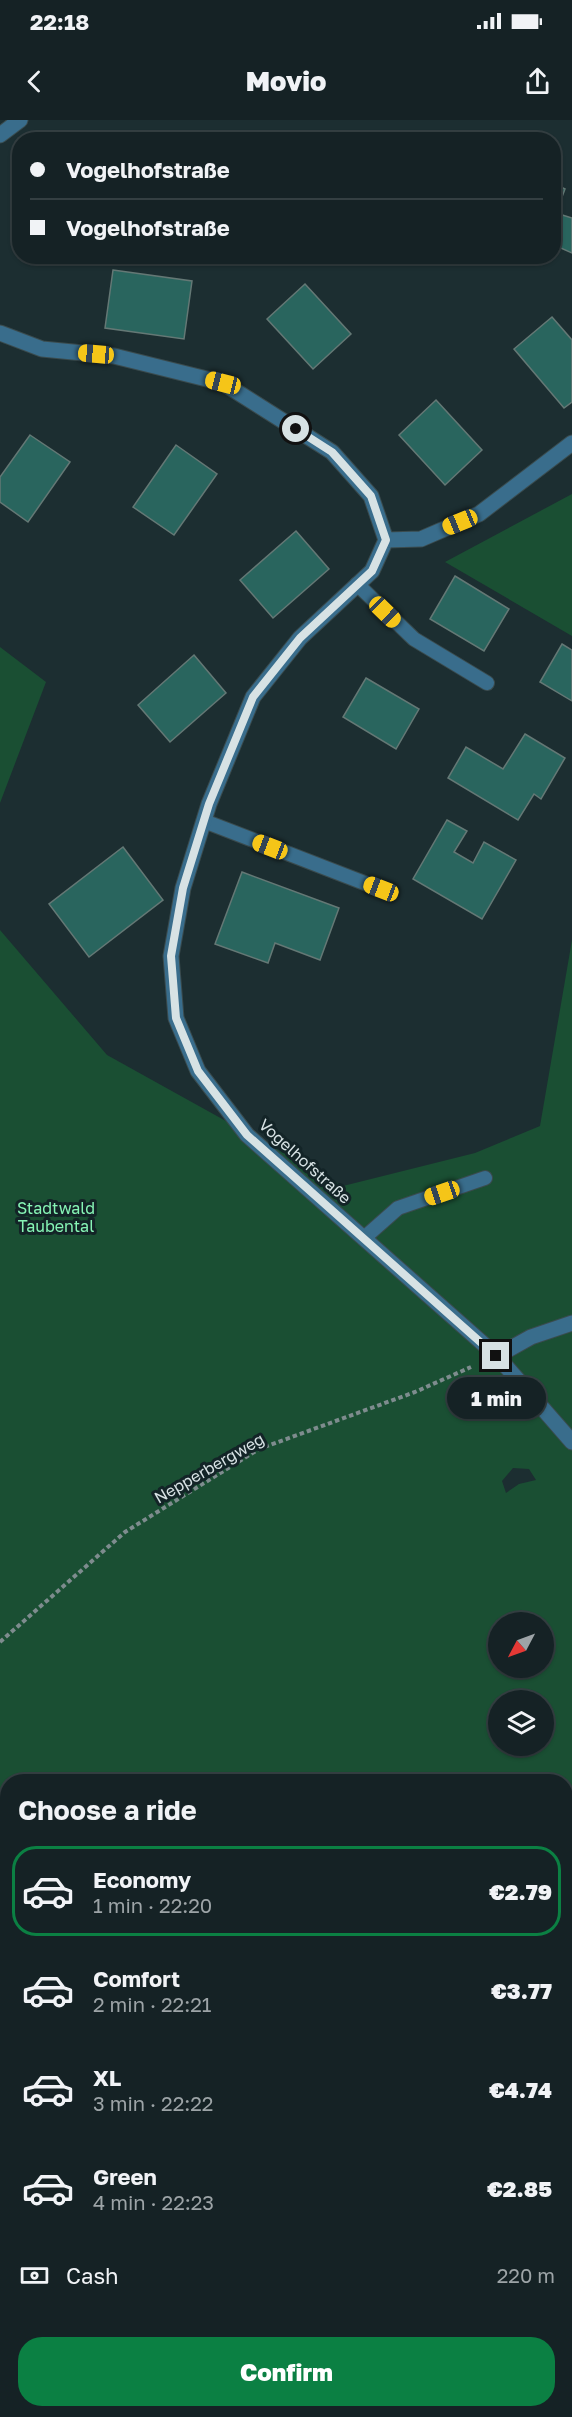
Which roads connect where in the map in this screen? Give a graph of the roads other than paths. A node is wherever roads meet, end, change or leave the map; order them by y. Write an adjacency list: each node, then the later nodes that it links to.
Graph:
1 (20, 120): 2 (street)
2 (0, 135)
3 (0, 333): 5 (street)
4 (572, 443): 5 (street)
5 (386, 540): 6 (street, Vogelhofstraße)
6 (357, 584): 7 (lane); 8 (street, Vogelhofstraße)
7 (487, 683)
8 (204, 821): 9 (lane); 11 (street, Vogelhofstraße)
9 (381, 889)
10 (485, 1178): 11 (lane)
11 (364, 1238): 13 (street, Vogelhofstraße)
12 (572, 1323): 13 (street)
13 (496, 1356): 14 (street, Vogelhofstraße)
14 (572, 1442)

